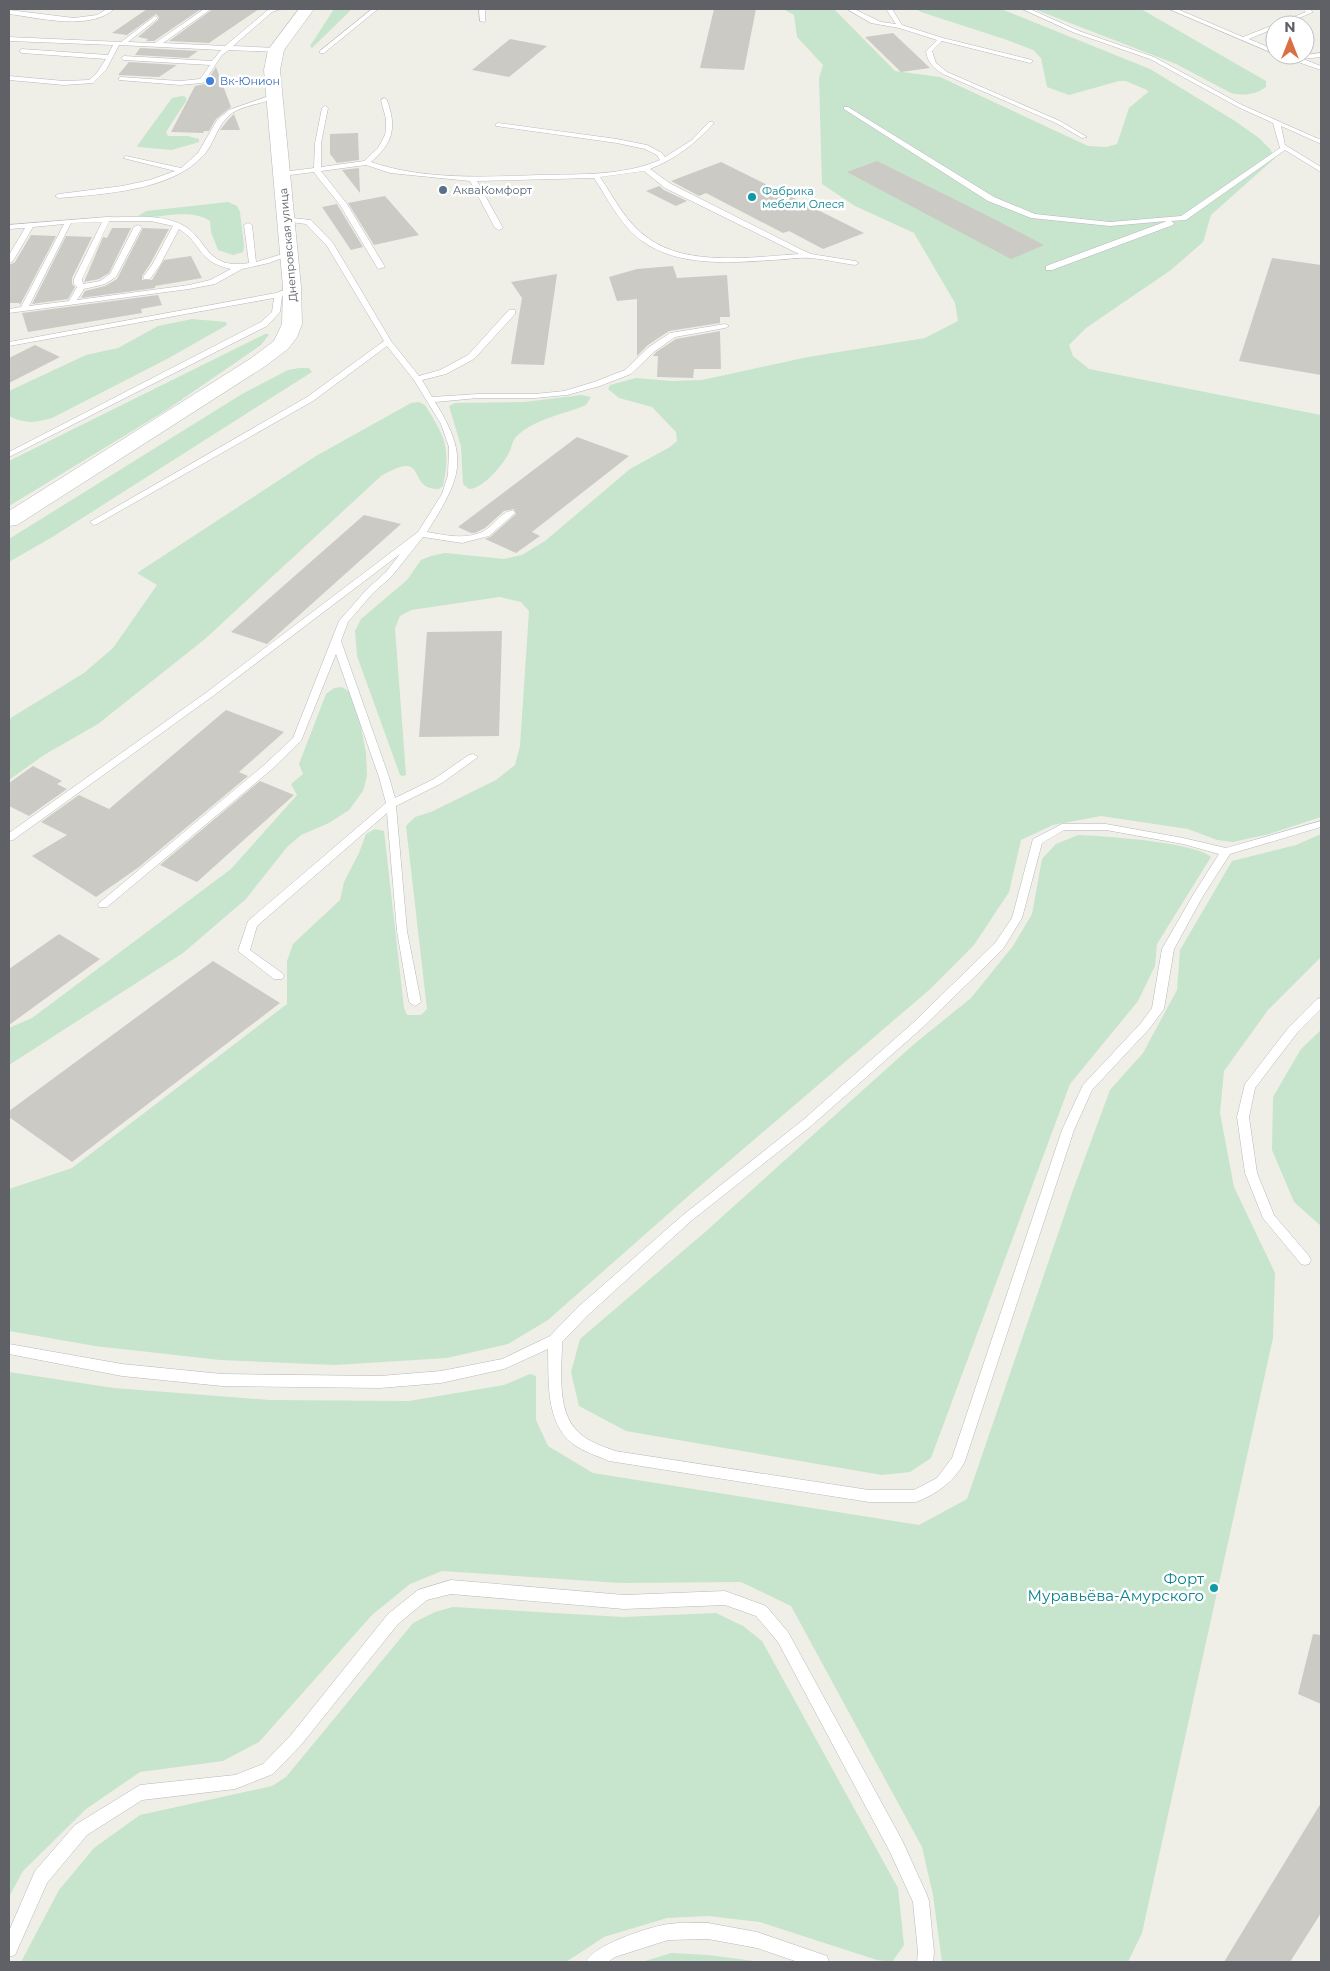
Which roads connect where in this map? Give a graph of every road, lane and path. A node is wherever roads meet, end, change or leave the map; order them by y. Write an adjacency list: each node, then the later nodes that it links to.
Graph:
1 (47, 9): 13 (lane)
2 (111, 9): 13 (lane)
3 (208, 9): 22 (lane)
4 (277, 9): 23 (lane)
5 (305, 9): 25 (main road, Днепровская улица)
6 (375, 9): 27 (lane)
7 (482, 9): 15 (lane)
8 (850, 9): 16 (lane)
9 (889, 9): 16 (lane)
10 (1025, 9): 38 (lane)
11 (1172, 9): 20 (lane)
12 (9, 12): 13 (lane)
13 (36, 15)
14 (155, 18): 21 (lane)
15 (483, 21)
16 (900, 26): 19 (lane)
17 (1265, 30): 20 (lane)
18 (9, 39): 21 (lane)
19 (941, 39): 30 (lane); 41 (lane)
20 (1243, 39): 24 (lane)
21 (120, 44): 22 (lane); 28 (lane)
22 (157, 45): 23 (lane)
23 (227, 48): 25 (lane); 31 (lane)
24 (1265, 48)
25 (276, 50): 34 (main road, Днепровская улица)
26 (22, 51): 28 (lane)
27 (322, 52)
28 (111, 57): 32 (lane)
29 (124, 58): 31 (lane)
30 (1030, 61)
31 (214, 63): 33 (lane)
32 (9, 78)
33 (121, 79)
34 (274, 96): 48 (lane); 51 (main road, Днепровская улица)
35 (384, 100): 46 (lane)
36 (325, 108): 49 (lane)
37 (846, 108): 55 (lane)
38 (1276, 122): 42 (lane); 43 (lane)
39 (711, 123): 45 (lane)
40 (498, 125): 45 (lane)
41 (1084, 137)
42 (1321, 142)
43 (1285, 148): 50 (lane); 55 (lane)
44 (126, 158): 48 (lane)
45 (664, 161): 47 (lane)
46 (366, 163): 49 (lane); 53 (lane)
47 (645, 169): 52 (lane); 66 (lane)
48 (182, 170): 54 (lane)
49 (317, 170): 51 (lane); 71 (lane)
50 (1321, 170)
51 (282, 174): 57 (main road, Днепровская улица)
52 (596, 176): 53 (lane); 66 (lane)
53 (472, 179): 64 (lane)
54 (59, 196)
55 (1183, 218): 72 (lane)
56 (107, 219): 58 (lane); 60 (lane); 74 (lane)
57 (286, 219): 65 (main road, Днепровская улица); 81 (lane)
58 (69, 221): 59 (lane); 77 (lane)
59 (30, 225): 62 (lane); 67 (lane)
60 (176, 225): 70 (lane); 73 (lane)
61 (248, 226): 69 (lane)
62 (9, 227)
63 (138, 227): 74 (lane)
64 (499, 228)
65 (289, 254): 69 (lane); 75 (main road, Днепровская улица)
66 (809, 256): 68 (lane)
67 (9, 261)
68 (855, 263)
69 (253, 265): 70 (lane)
70 (240, 267): 76 (lane)
71 (381, 267)
72 (1049, 268)
73 (147, 277)
74 (81, 287): 76 (lane)
75 (285, 291): 82 (lane); 85 (lane); 87 (main road, Днепровская улица)
76 (71, 304): 77 (lane)
77 (24, 309): 78 (lane)
78 (9, 311)
79 (512, 312): 83 (lane)
80 (725, 326): 84 (lane)
81 (388, 342): 83 (lane); 88 (lane)
82 (9, 344)
83 (417, 379): 84 (lane)
84 (429, 400): 89 (lane)
85 (9, 455)
86 (511, 513): 89 (lane)
87 (9, 520)
88 (94, 522)
89 (421, 534): 90 (lane); 94 (lane)
90 (337, 642): 92 (lane); 96 (lane)
91 (473, 757): 92 (lane)
92 (391, 804): 97 (lane); 98 (lane)
93 (1321, 824): 95 (lane)
94 (9, 838)
95 (1226, 852): 101 (lane); 101 (lane)
96 (103, 904)
97 (278, 976)
98 (415, 1002)
99 (1321, 1002): 100 (lane)
100 (1305, 1260)
101 (555, 1340): 102 (lane)
102 (9, 1349)
103 (9, 1949): 106 (lane)
104 (594, 1962): 105 (lane)
105 (821, 1962)
106 (925, 1962)

